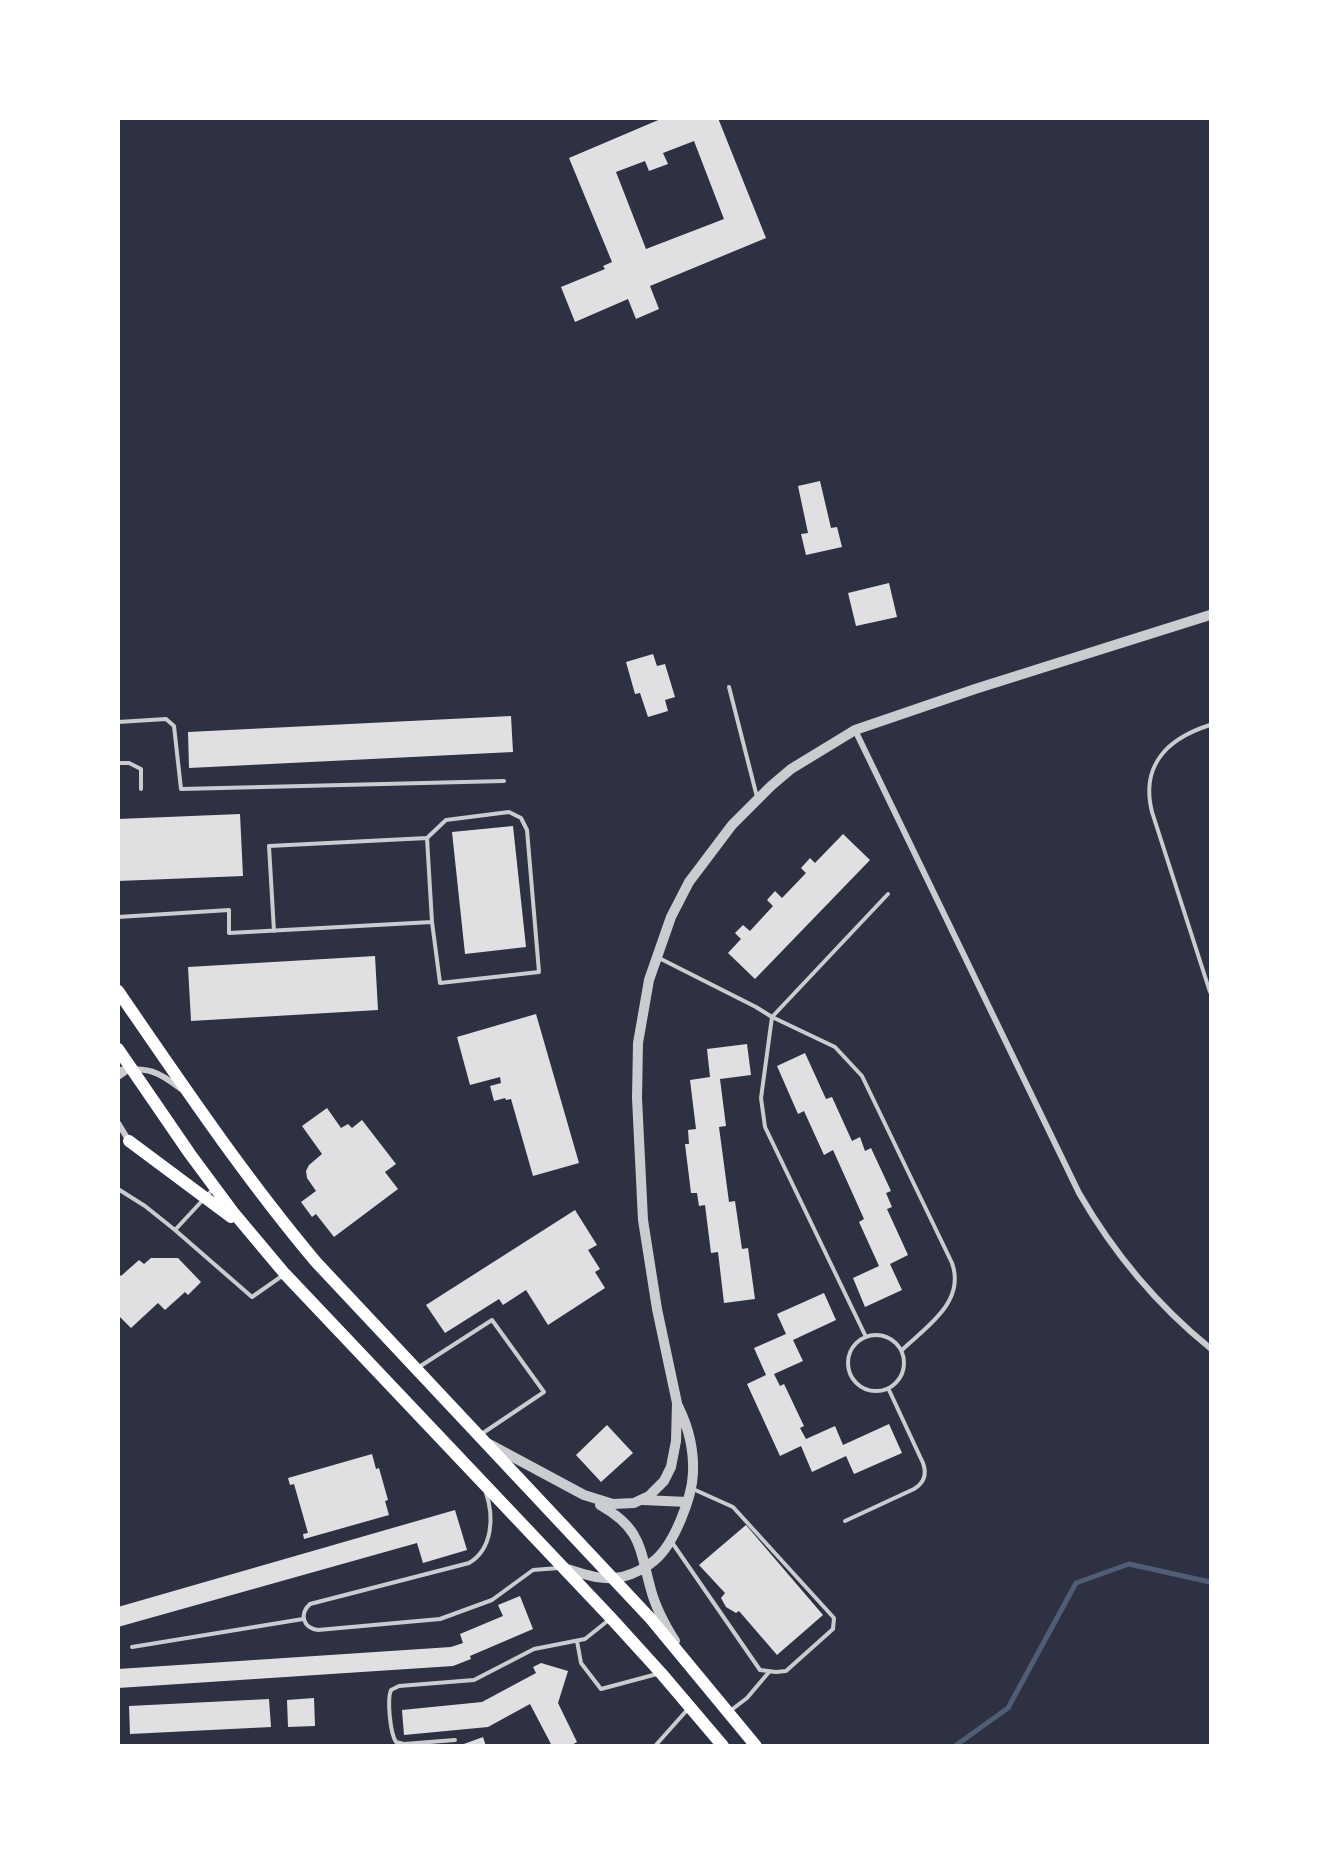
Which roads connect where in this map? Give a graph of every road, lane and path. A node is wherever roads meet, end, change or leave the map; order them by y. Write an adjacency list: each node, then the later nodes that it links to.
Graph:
1 (1210, 615): 5 (street)
2 (729, 687): 9 (lane)
3 (118, 722): 7 (lane)
4 (1210, 725): 17 (lane)
5 (855, 730): 9 (street); 32 (street)
6 (118, 763): 8 (lane)
7 (504, 781)
8 (141, 789)
9 (757, 798): 15 (street)
10 (427, 838): 13 (lane); 13 (lane); 14 (lane)
11 (888, 894): 18 (lane)
12 (118, 917): 14 (lane)
13 (432, 922): 14 (lane)
14 (274, 931)
15 (656, 956): 18 (lane); 36 (street)
16 (118, 991): 22 (main road)
17 (1210, 992)
18 (772, 1017): 31 (lane); 33 (lane)
19 (118, 1049): 20 (main road)
20 (125, 1069): 21 (street); 22 (street); 25 (main road)
21 (118, 1077)
22 (191, 1097): 34 (main road)
23 (118, 1123): 24 (street)
24 (124, 1138): 27 (main road)
25 (215, 1188): 27 (lane); 28 (main road)
26 (118, 1189): 29 (lane)
27 (205, 1198): 28 (main road); 29 (lane)
28 (245, 1227): 30 (main road)
29 (175, 1230): 30 (lane)
30 (285, 1274): 38 (main road)
31 (866, 1337): 33 (lane); 35 (lane)
32 (1210, 1348)
33 (902, 1350): 35 (lane)
34 (416, 1370): 37 (main road); 37 (lane)
35 (889, 1390): 43 (lane)
36 (677, 1403): 39 (street); 41 (street)
37 (481, 1438): 40 (street); 47 (main road)
38 (483, 1483): 46 (main road); 49 (lane)
39 (692, 1488): 42 (street); 53 (lane)
40 (584, 1495): 41 (street); 45 (street)
41 (643, 1500): 42 (street)
42 (687, 1502): 44 (street)
43 (845, 1521)
44 (670, 1539): 45 (street); 53 (lane)
45 (646, 1567): 47 (street); 52 (street)
46 (562, 1568): 47 (street); 48 (main road); 49 (lane)
47 (614, 1578): 52 (main road)
48 (611, 1618): 50 (lane); 54 (main road)
49 (303, 1619): 51 (lane)
50 (577, 1641): 54 (lane); 58 (lane)
51 (132, 1647)
52 (689, 1663): 56 (main road)
53 (770, 1672): 56 (lane)
54 (661, 1673): 55 (main road)
55 (690, 1707): 59 (lane); 60 (main road)
56 (729, 1712): 61 (main road)
57 (456, 1740): 58 (lane)
58 (406, 1745)
59 (655, 1746)
60 (723, 1746)
61 (756, 1746)

